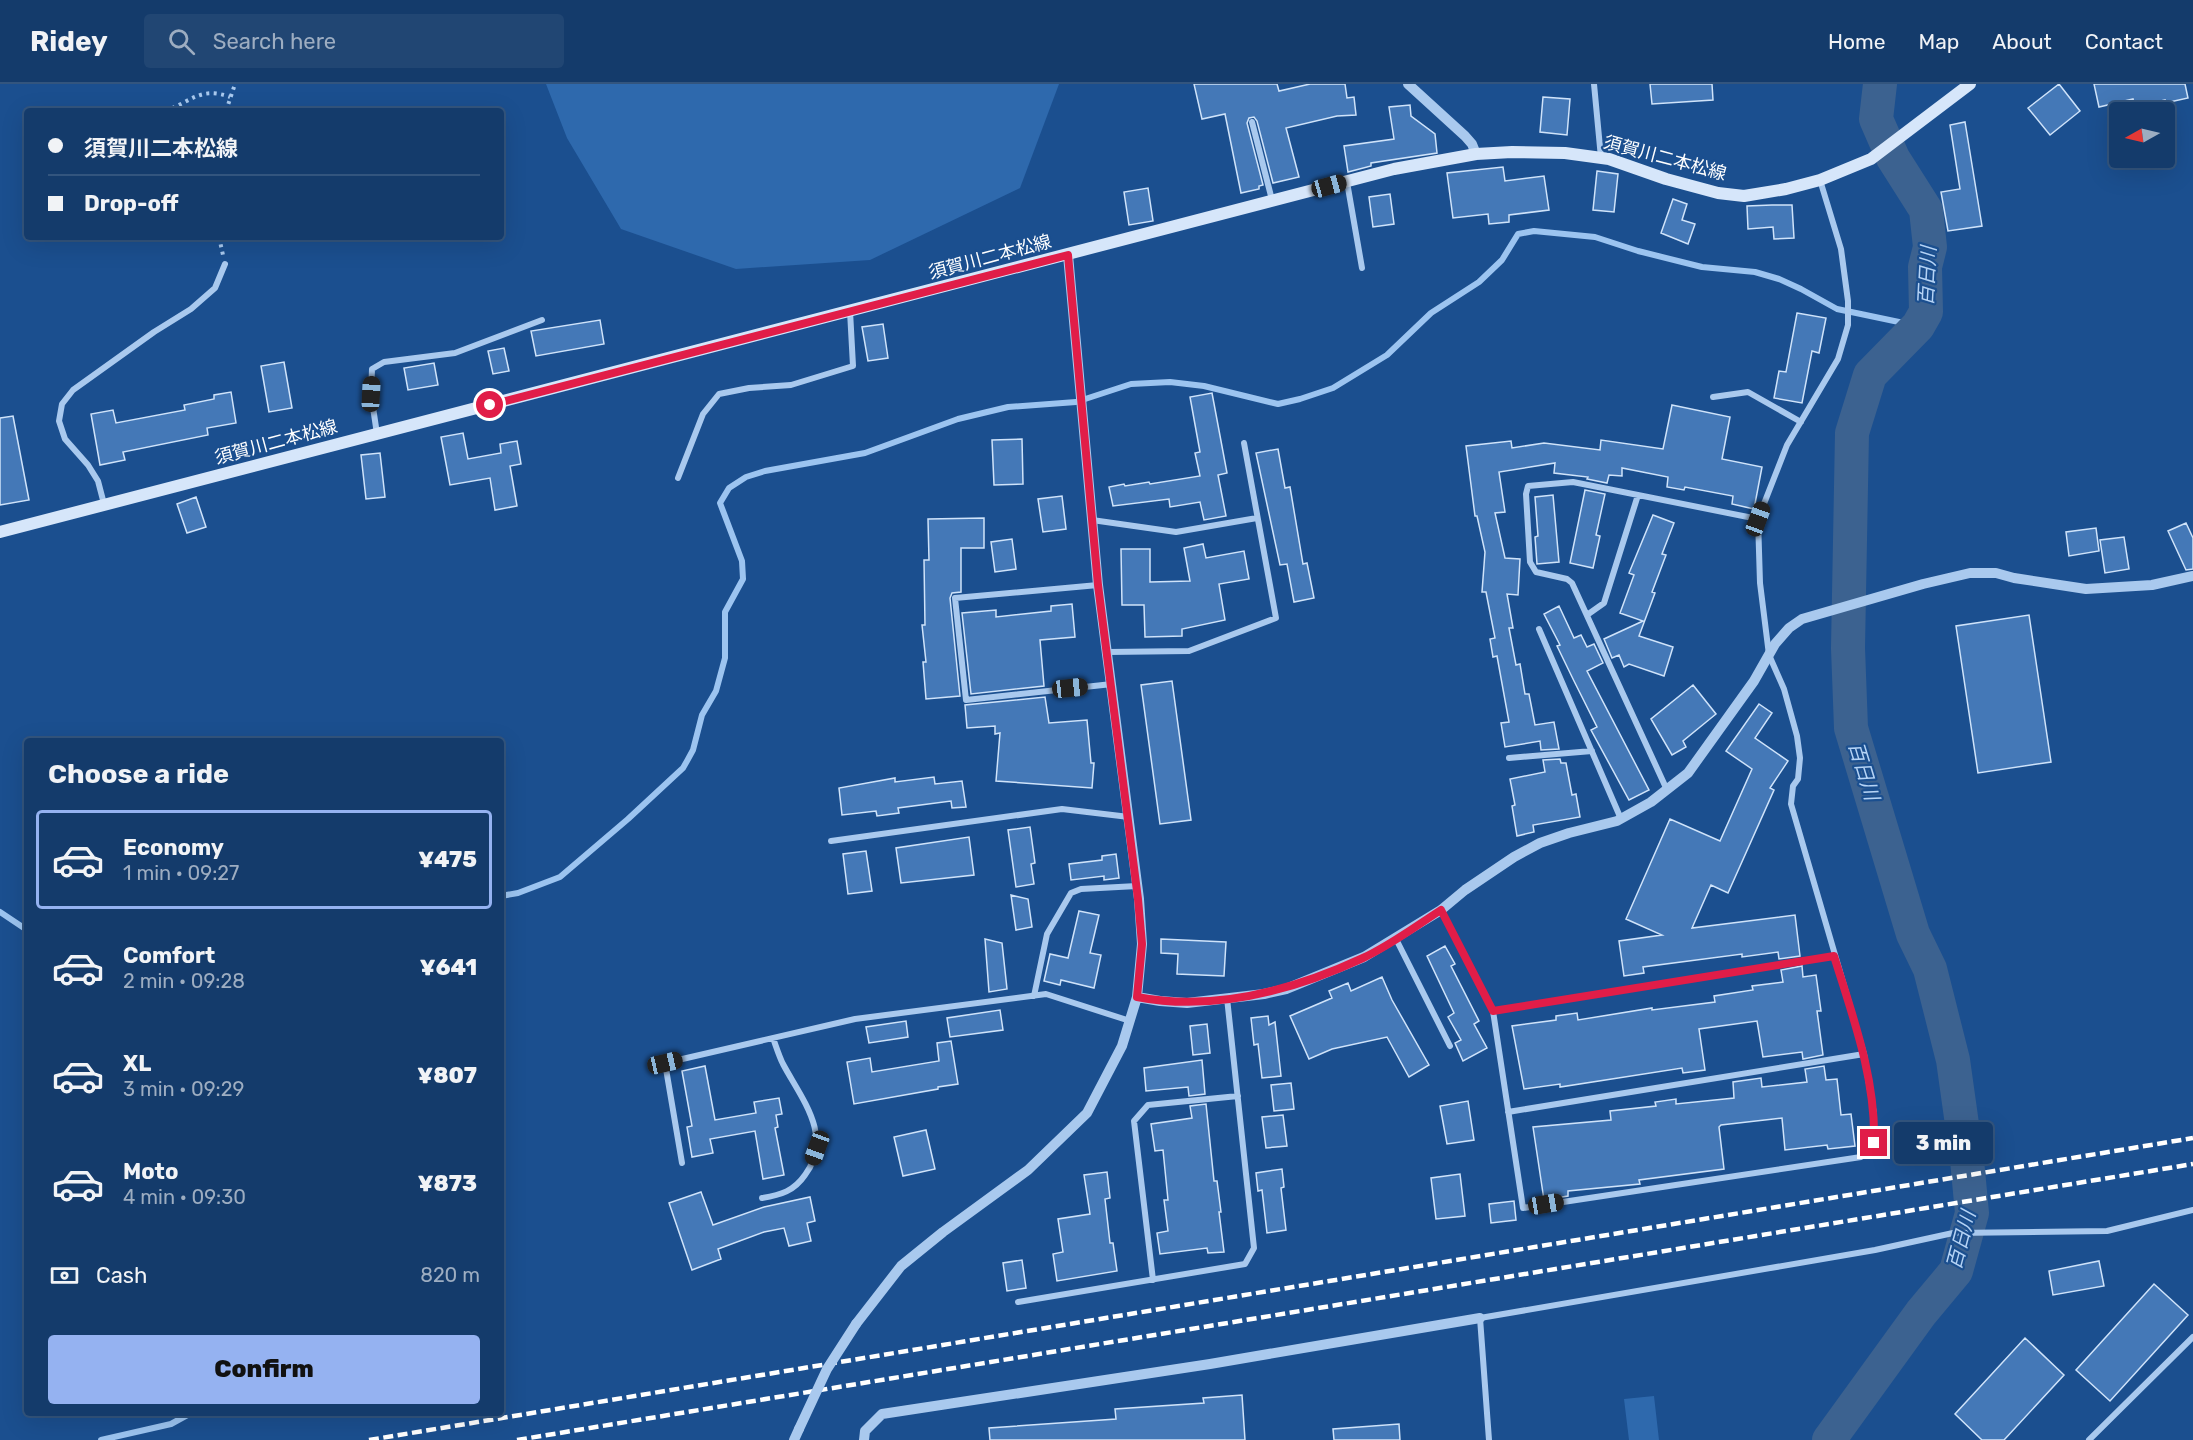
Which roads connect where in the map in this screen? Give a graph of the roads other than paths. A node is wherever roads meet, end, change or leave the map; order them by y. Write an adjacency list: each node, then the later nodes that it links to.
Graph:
1 (1408, 84): 5 (street)
2 (1594, 84): 6 (street)
3 (1970, 84): 7 (main road, 須賀川二本松線)
4 (1252, 123): 9 (street)
5 (1476, 154): 6 (main road, 須賀川二本松線); 8 (main road, 須賀川二本松線)
6 (1601, 158): 7 (main road, 須賀川二本松線)
7 (1820, 180): 16 (street)
8 (1347, 182): 9 (main road, 須賀川二本松線); 12 (street)
9 (1272, 201): 10 (main road, 須賀川二本松線)
10 (1068, 255): 13 (main road, 須賀川二本松線); 24 (street)
11 (225, 264): 21 (street)
12 (1362, 268)
13 (850, 312): 17 (main road, 須賀川二本松線); 19 (street)
14 (542, 320): 17 (street)
15 (1713, 397): 16 (street)
16 (1801, 422): 23 (street)
17 (377, 434): 21 (main road, 須賀川二本松線)
18 (1244, 443): 22 (street)
19 (678, 478)
20 (1638, 495): 23 (street); 28 (street); 28 (street)
21 (104, 505): 25 (main road, 須賀川二本松線)
22 (1257, 518): 24 (street); 30 (street)
23 (1758, 519): 31 (street)
24 (1092, 520): 27 (street)
25 (0, 532)
26 (2193, 576): 31 (street)
27 (1098, 585): 30 (street); 32 (street)
28 (1587, 615): 35 (street)
29 (1539, 630): 33 (street)
30 (1108, 652): 32 (street)
31 (1769, 655): 35 (street); 42 (street)
32 (1112, 684): 36 (street)
33 (1592, 751): 34 (street); 37 (street)
34 (1509, 759)
35 (1666, 790): 37 (street)
36 (1129, 817): 38 (street); 39 (street)
37 (1621, 819): 40 (street)
38 (831, 841)
39 (1137, 886): 43 (street); 44 (street)
40 (1441, 910): 41 (street); 46 (street)
41 (1396, 939): 45 (street); 49 (street)
42 (1834, 956): 46 (street); 50 (street)
43 (1034, 996): 47 (street); 48 (street)
44 (1137, 997): 45 (street); 47 (street)
45 (1227, 998): 51 (street)
46 (1493, 1011): 52 (street)
47 (1130, 1021): 60 (street, bridge)
48 (773, 1038): 53 (street); 54 (street)
49 (1450, 1046)
50 (1864, 1054): 52 (street); 52 (street)
51 (1238, 1096): 56 (street); 56 (street)
52 (1509, 1112)
53 (682, 1162)
54 (762, 1198)
55 (2193, 1210): 58 (street)
56 (1153, 1280): 57 (street)
57 (1018, 1302)
58 (1480, 1318): 61 (street); 62 (street)
59 (2193, 1337): 63 (street)
60 (794, 1440)
61 (864, 1440)
62 (1489, 1440)
63 (2089, 1440)

